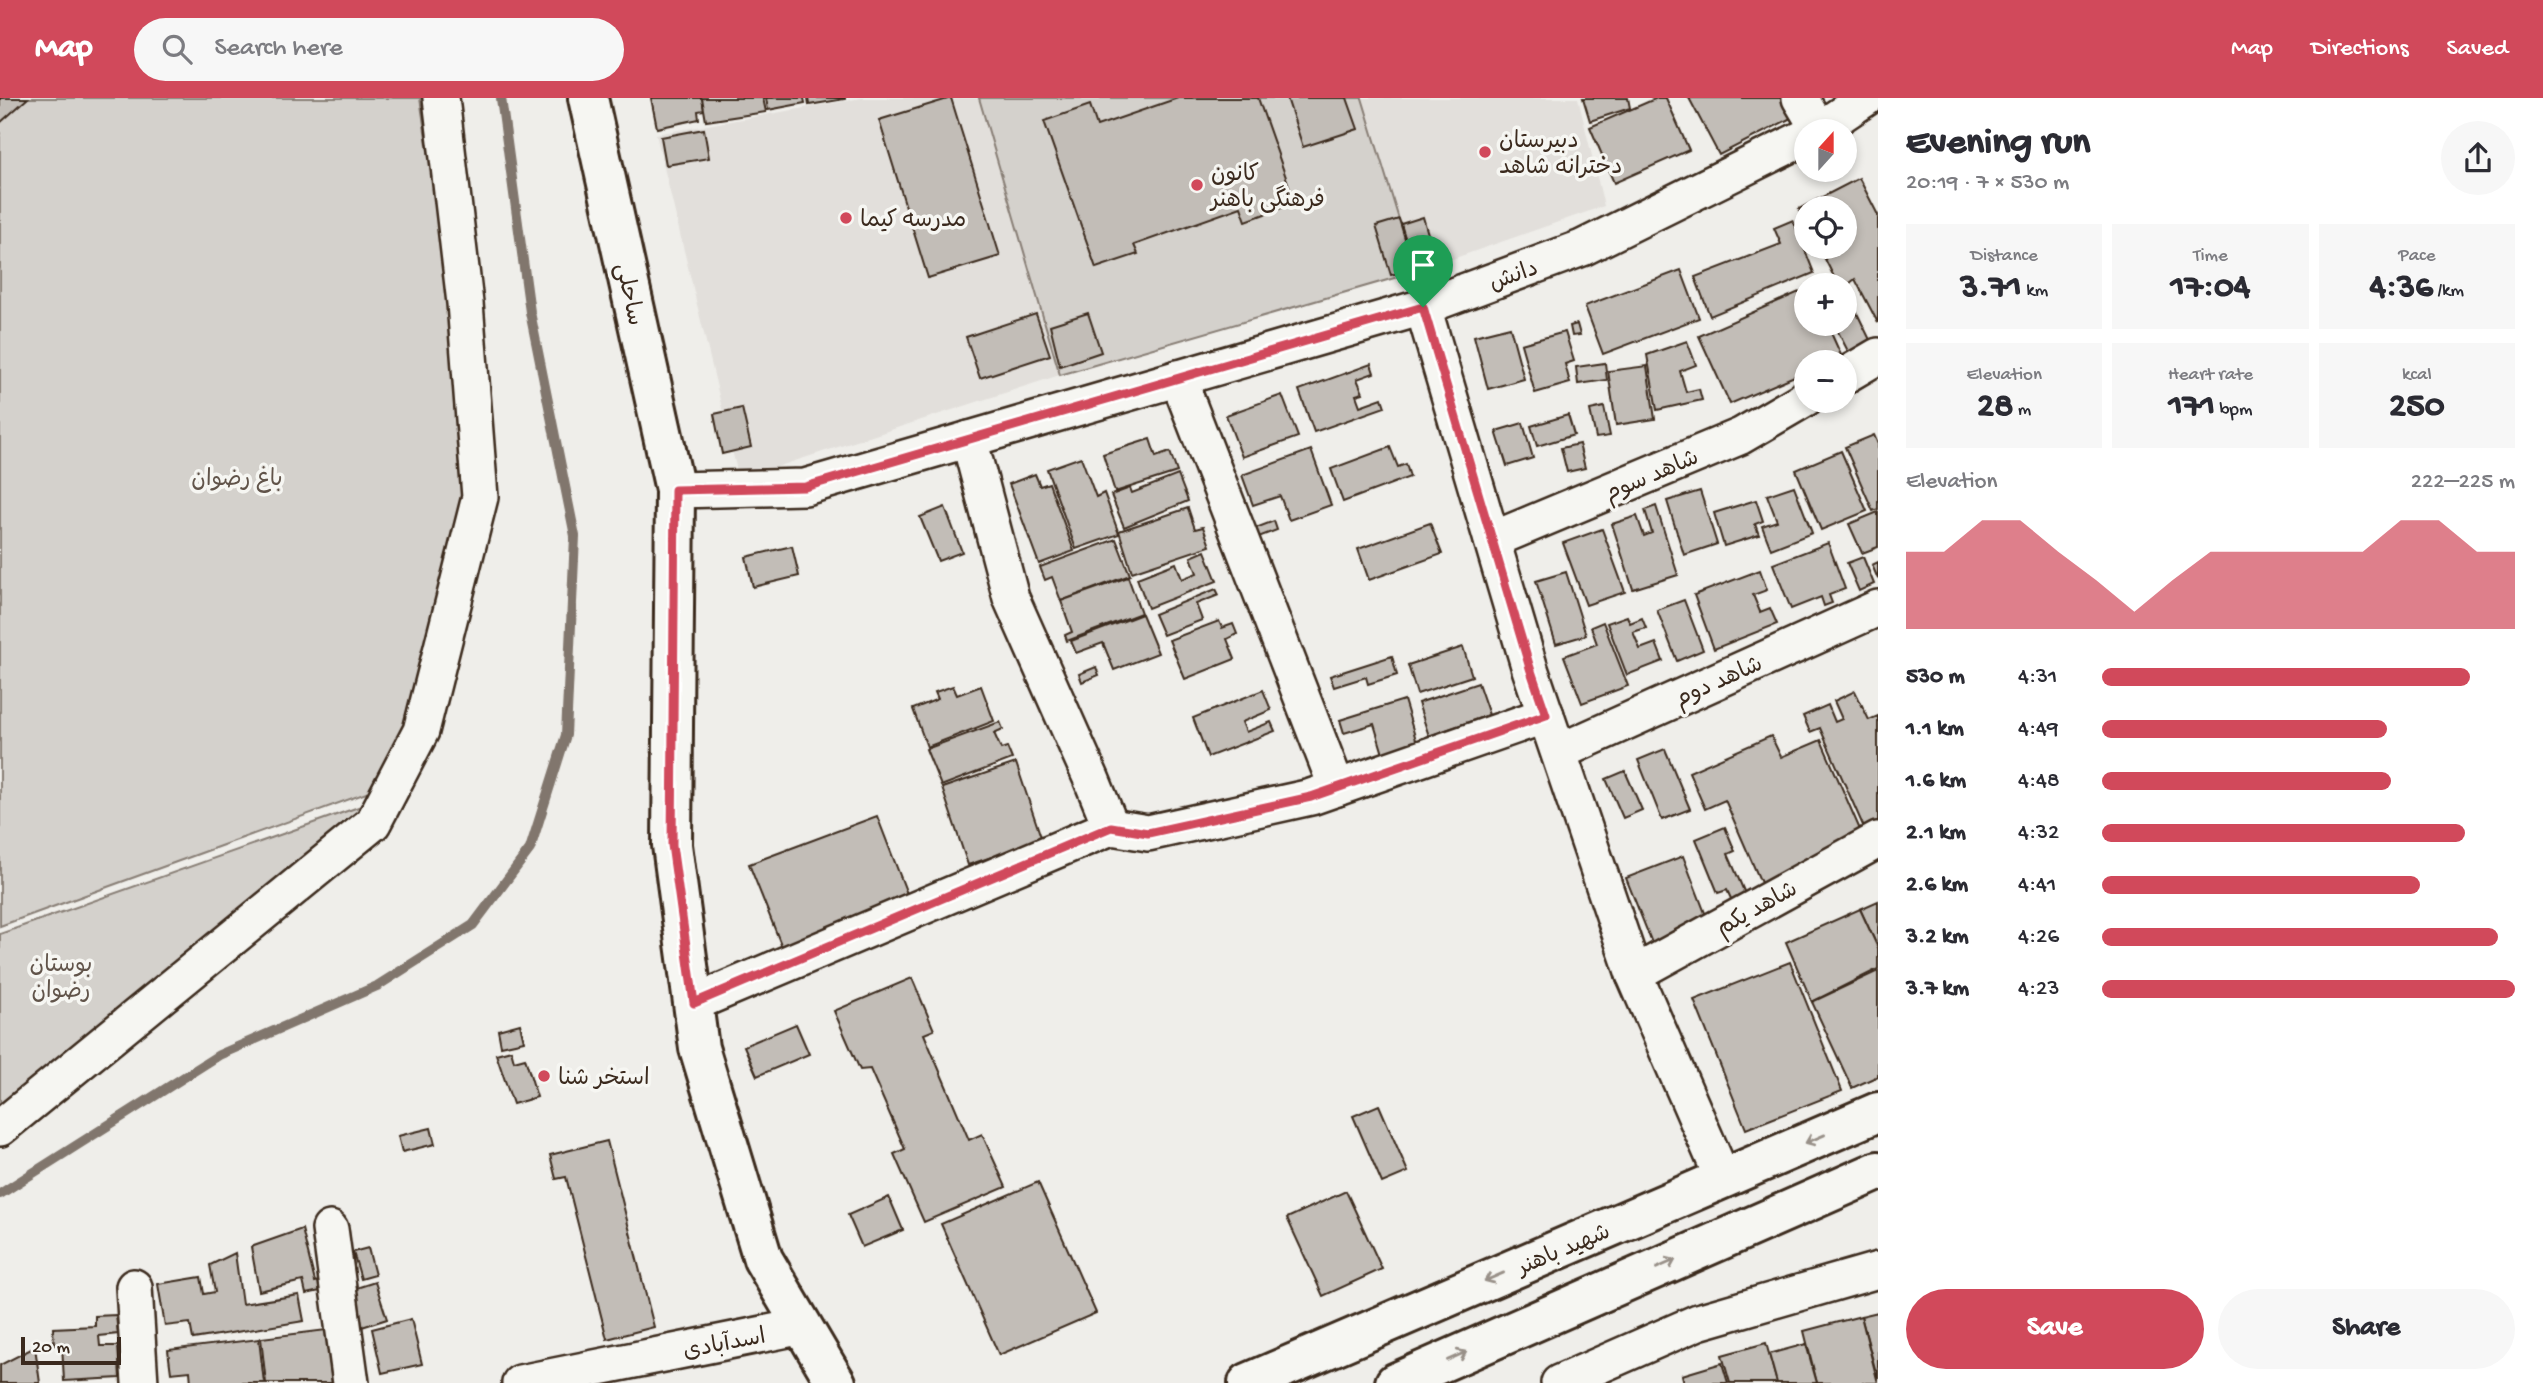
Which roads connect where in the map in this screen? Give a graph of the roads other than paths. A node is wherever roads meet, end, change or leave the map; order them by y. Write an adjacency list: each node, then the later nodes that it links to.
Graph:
1 (441, 98): 25 (street)
2 (588, 98): 14 (street, ساحلی)
3 (1800, 98): 5 (street)
4 (1866, 98): 6 (street, دانش)
5 (1808, 119)
6 (1835, 119)
7 (1794, 143): 8 (street, دانش)
8 (1423, 307): 11 (street, دانش); 15 (street)
9 (1878, 356): 10 (street)
10 (1857, 368)
11 (1178, 378): 13 (street, دانش); 19 (street)
12 (1794, 405): 15 (street, شاهد سوم)
13 (969, 439): 14 (street, دانش); 20 (street)
14 (675, 490): 23 (street, ساحلی)
15 (1492, 540): 17 (street)
16 (1878, 608): 18 (street, شاهد دوم)
17 (1546, 715): 18 (street); 19 (street)
18 (1559, 752): 22 (street)
19 (1337, 788): 20 (street)
20 (1111, 827): 23 (street)
21 (1878, 840): 22 (street, شاهد یکم)
22 (1634, 974): 27 (street)
23 (694, 1003): 31 (street, ساحلی)
24 (1878, 1112): 27 (street, شهید باهنر, one-way to 27)
25 (0, 1128)
26 (1878, 1171): 37 (street, one-way to 26)
27 (1723, 1179): 36 (street, شهید باهنر, one-way to 36)
28 (330, 1229): 33 (street)
29 (1878, 1269): 38 (street)
30 (134, 1287): 32 (street)
31 (803, 1326): 34 (street, اسدآبادی); 35 (street, ساحلی)
32 (140, 1383)
33 (351, 1383)
34 (520, 1383)
35 (836, 1383)
36 (1248, 1383)
37 (1395, 1383)
38 (1559, 1383)

